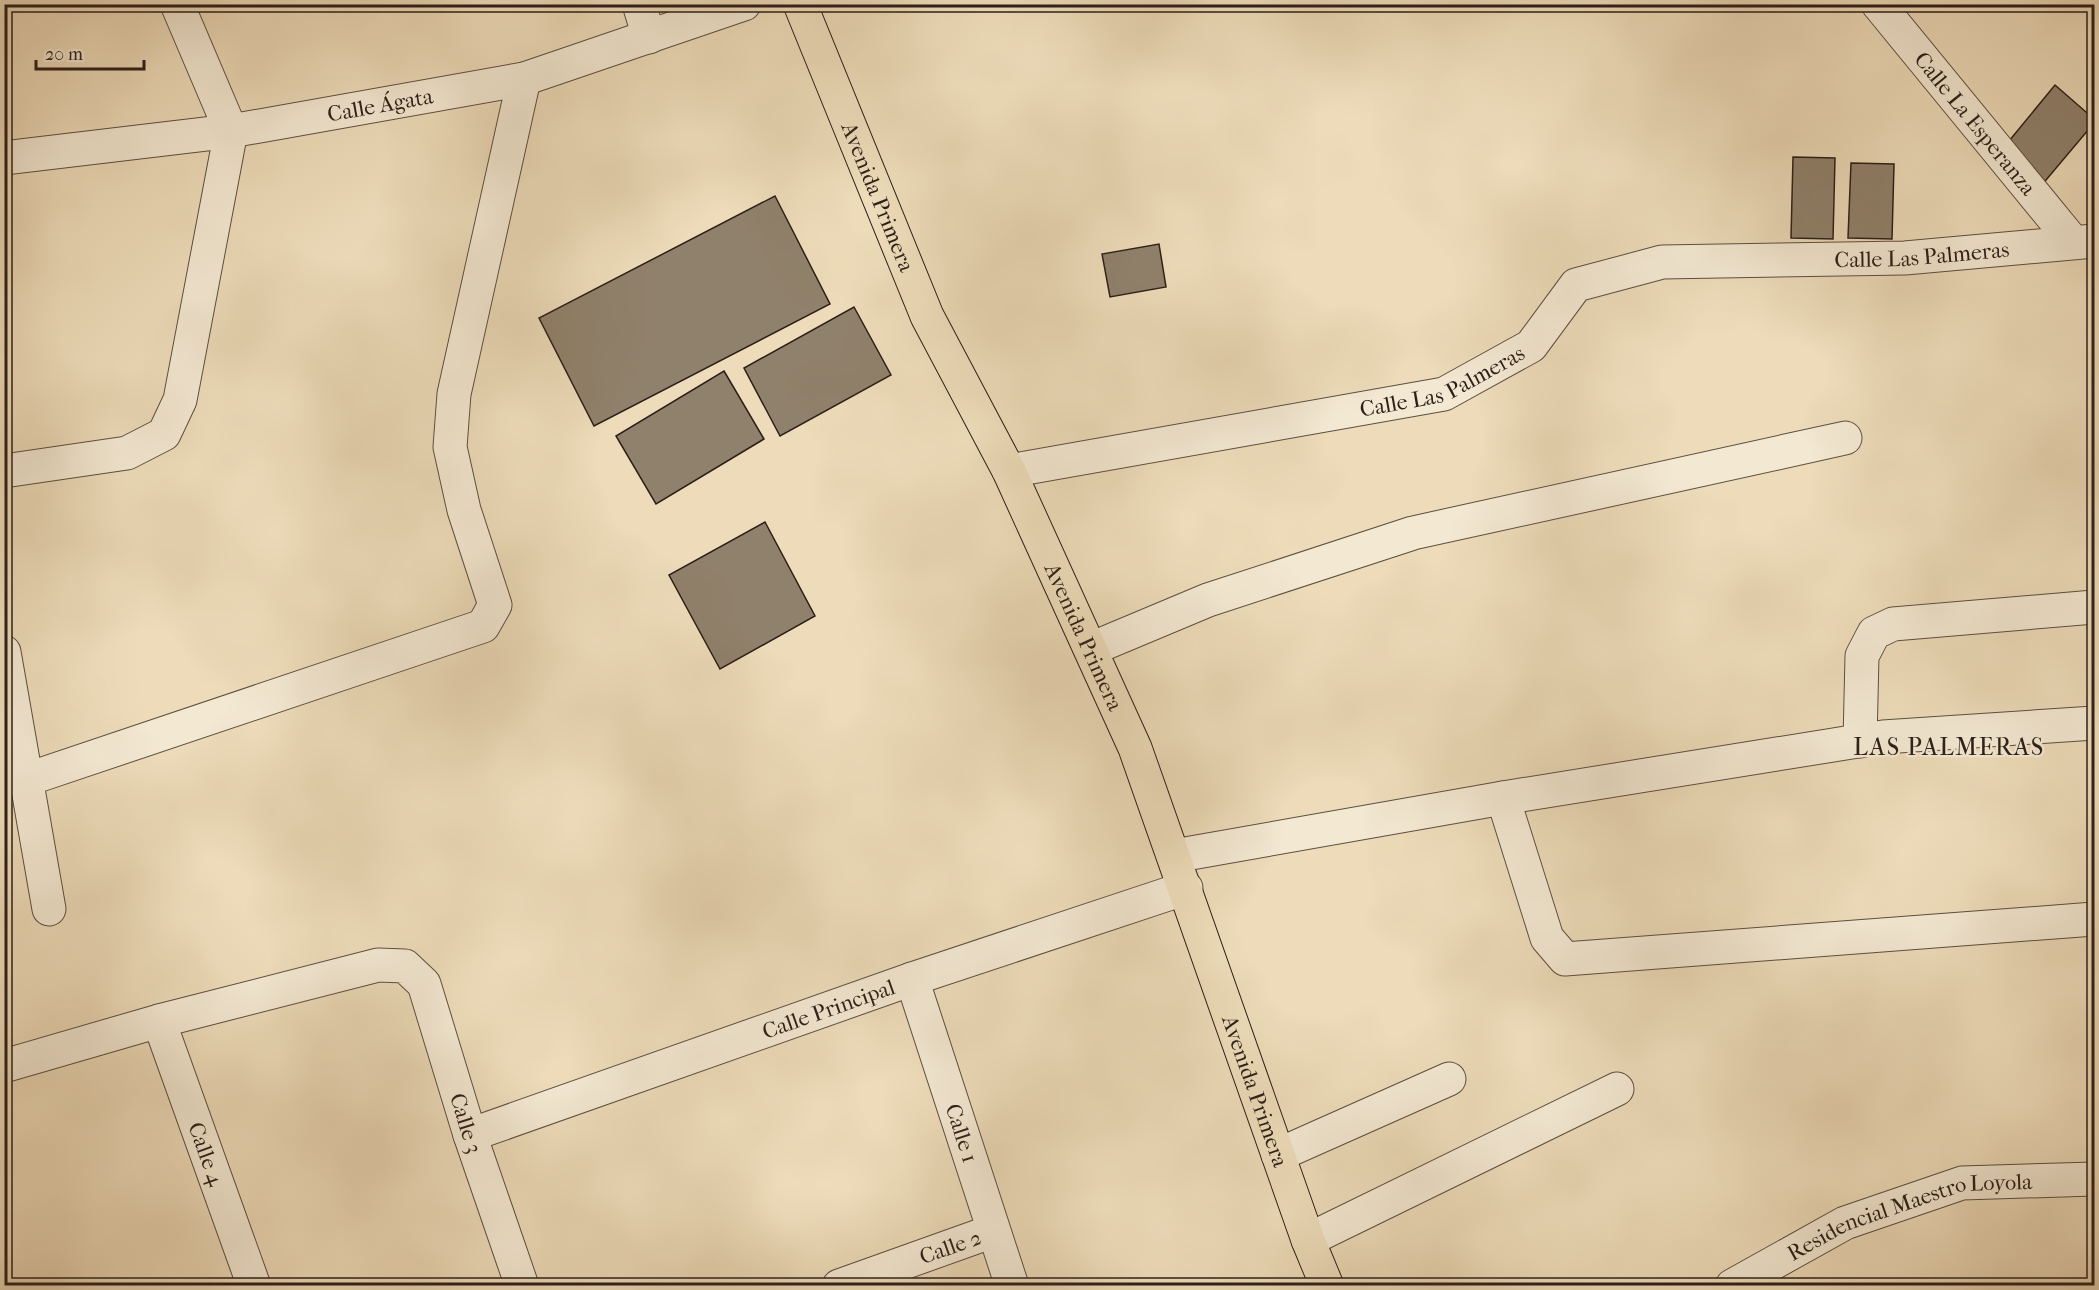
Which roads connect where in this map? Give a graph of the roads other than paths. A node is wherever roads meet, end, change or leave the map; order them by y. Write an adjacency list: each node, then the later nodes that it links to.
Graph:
1 (177, 4): 8 (street)
2 (639, 4): 6 (street)
3 (744, 4): 6 (street, Calle Ágata)
4 (800, 4): 13 (main road, Avenida Primera)
5 (1878, 4): 10 (street, Calle La Esperanza)
6 (649, 37): 7 (street, Calle Ágata)
7 (524, 79): 8 (street, Calle Ágata); 19 (street)
8 (231, 131): 9 (street, Calle Ágata); 12 (street)
9 (4, 158)
10 (2084, 241): 13 (street, Calle Las Palmeras)
11 (1845, 438): 15 (street)
12 (4, 471)
13 (1009, 471): 15 (main road, Avenida Primera)
14 (2094, 607): 18 (street)
15 (1091, 649): 21 (main road, Avenida Primera)
16 (4, 652): 19 (street)
17 (2094, 723): 18 (street)
18 (1860, 741): 20 (street)
19 (26, 780): 23 (street)
20 (1503, 798): 21 (street); 24 (street)
21 (1174, 855): 22 (main road, Avenida Primera)
22 (1186, 888): 25 (street, Calle Principal); 31 (main road, Avenida Primera)
23 (49, 909)
24 (2094, 919)
25 (912, 979): 30 (street, Calle Principal); 33 (street, Calle 1)
26 (159, 1021): 27 (street); 30 (street, Calle 3); 35 (street, Calle 4)
27 (4, 1066)
28 (1449, 1078): 31 (street)
29 (1617, 1089): 34 (street)
30 (470, 1135): 36 (street, Calle 3)
31 (1278, 1155): 34 (main road, Avenida Primera)
32 (2094, 1179): 40 (street, Residencial Maestro Loyola)
33 (993, 1231): 37 (street, Calle 2); 38 (street, Calle 1)
34 (1308, 1240): 39 (main road, Avenida Primera)
35 (254, 1286)
36 (522, 1286)
37 (839, 1286)
38 (1012, 1286)
39 (1327, 1286)
40 (1732, 1286)

